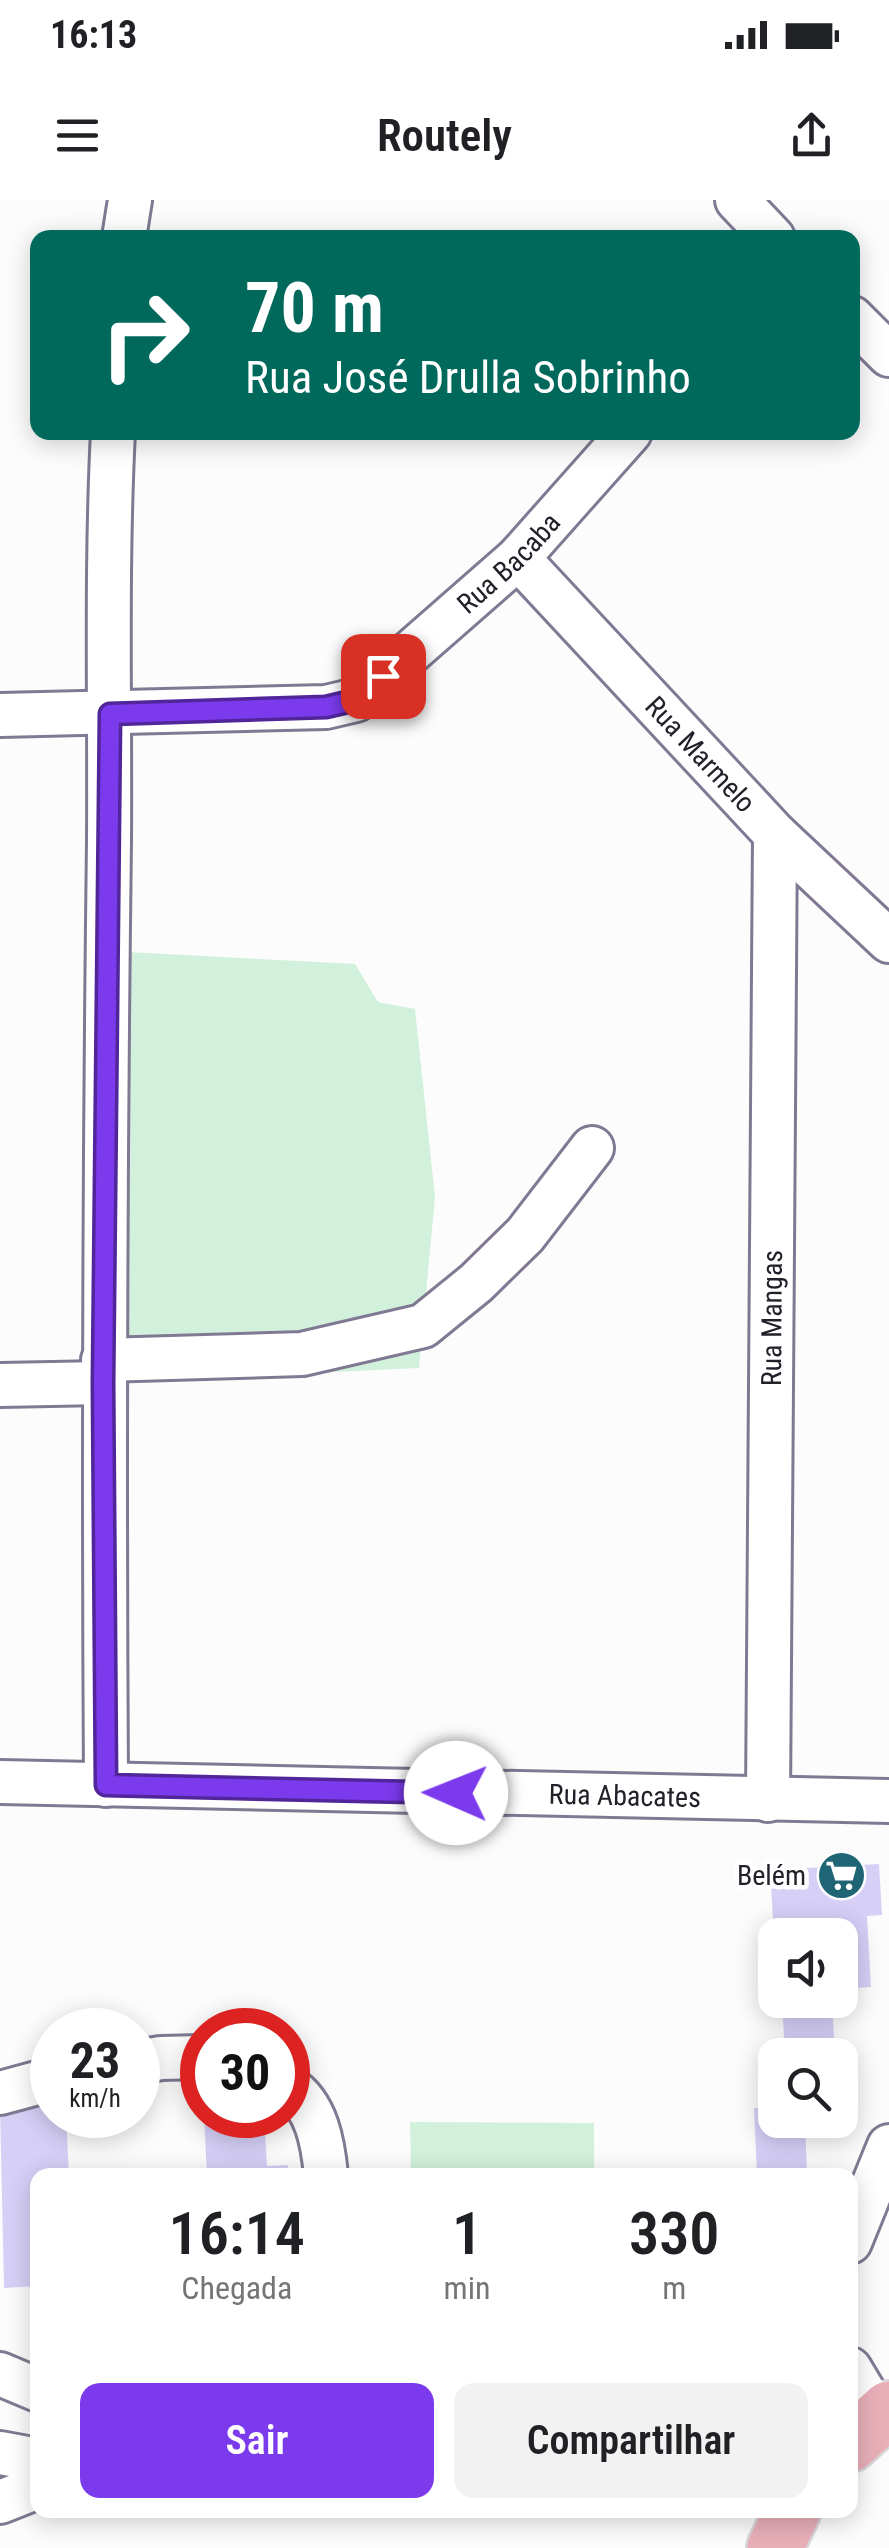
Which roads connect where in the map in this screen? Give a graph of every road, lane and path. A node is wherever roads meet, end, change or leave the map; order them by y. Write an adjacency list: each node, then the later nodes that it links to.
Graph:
1 (130, 200): 3 (street)
2 (737, 200): 4 (street)
3 (125, 230)
4 (766, 230)
5 (860, 326): 6 (street)
6 (889, 355)
7 (113, 440): 10 (street)
8 (623, 440): 9 (street, Rua Bacaba)
9 (518, 558): 10 (street, Rua Bacaba); 12 (street, Rua Marmelo)
10 (110, 714): 11 (street); 15 (street)
11 (0, 715)
12 (775, 834): 13 (street, Rua Marmelo); 19 (street, Rua Mangas)
13 (889, 941)
14 (592, 1148): 15 (street)
15 (103, 1372): 16 (street); 18 (street)
16 (0, 1386)
17 (0, 1782): 18 (street, Rua Abacates)
18 (106, 1785): 19 (street, Rua Abacates)
19 (768, 1800): 20 (street, Rua Abacates)
20 (889, 1801)
21 (30, 2085): 22 (street)
22 (0, 2093)
23 (310, 2116): 25 (street)
24 (889, 2146): 26 (street)
25 (325, 2168)
26 (858, 2222)
27 (0, 2374): 28 (street)
28 (30, 2387)
29 (858, 2388): 30 (street)
30 (873, 2423)
31 (0, 2453): 32 (street)
32 (30, 2459)
33 (30, 2490): 34 (street)
34 (0, 2502)
35 (789, 2518): 36 (main road)
36 (774, 2548)

